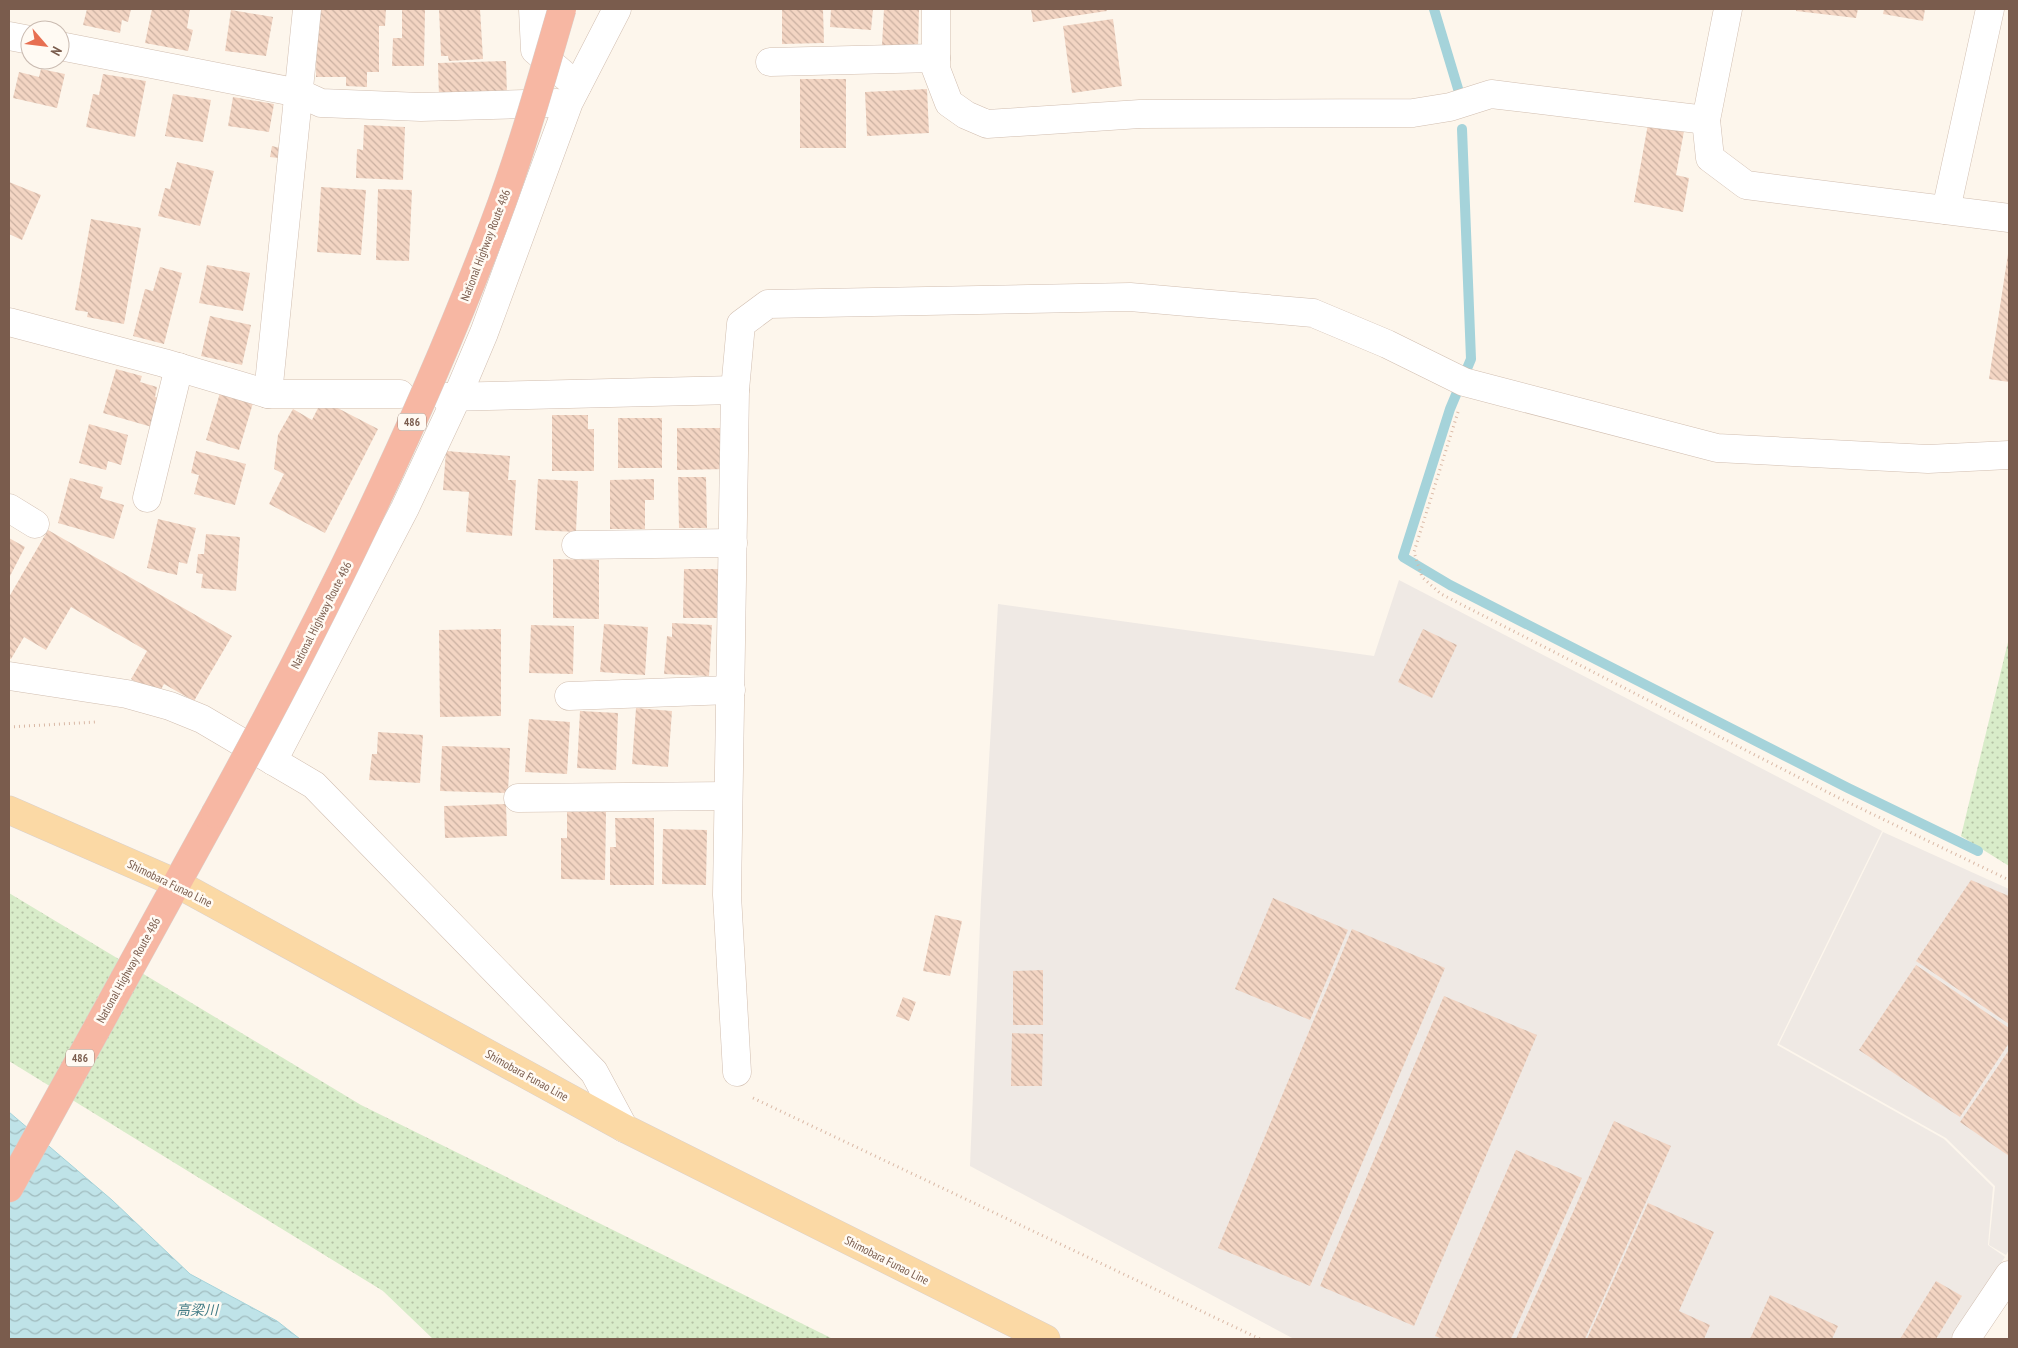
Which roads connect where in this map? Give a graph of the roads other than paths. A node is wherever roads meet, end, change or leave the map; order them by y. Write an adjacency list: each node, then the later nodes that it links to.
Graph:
1 (307, 9): 11 (street)
2 (533, 9): 12 (street)
3 (562, 9): 35 (highway, National Highway Route 486 / 486, bridge)
4 (617, 9): 12 (street)
5 (936, 9): 9 (street)
6 (1728, 9): 13 (street)
7 (1990, 9): 14 (street)
8 (70, 48): 11 (street)
9 (936, 58): 10 (street); 13 (street)
10 (770, 62)
11 (299, 93): 12 (street); 19 (street)
12 (573, 94): 21 (street)
13 (1706, 120): 14 (street)
14 (1946, 210): 15 (street)
15 (2009, 218)
16 (9, 322): 17 (street)
17 (179, 367): 19 (street); 23 (street)
18 (735, 390): 21 (street); 22 (street); 26 (street)
19 (268, 394): 20 (street)
20 (400, 394)
21 (451, 397): 31 (street)
22 (2009, 454)
23 (147, 498)
24 (9, 508): 25 (street)
25 (35, 524)
26 (733, 543): 27 (street); 29 (street)
27 (576, 545)
28 (9, 676): 31 (street)
29 (730, 690): 30 (street); 32 (street)
30 (569, 696)
31 (273, 761): 37 (street)
32 (728, 796): 33 (street); 36 (street)
33 (518, 798)
34 (9, 810): 35 (main road, Shimobara Funao Line)
35 (176, 883): 37 (main road, Shimobara Funao Line); 38 (highway, National Highway Route 486 / 486)
36 (737, 1072)
37 (624, 1128): 40 (main road, Shimobara Funao Line)
38 (9, 1188)
39 (2009, 1276): 41 (street)
40 (1046, 1339)
41 (1966, 1339)

